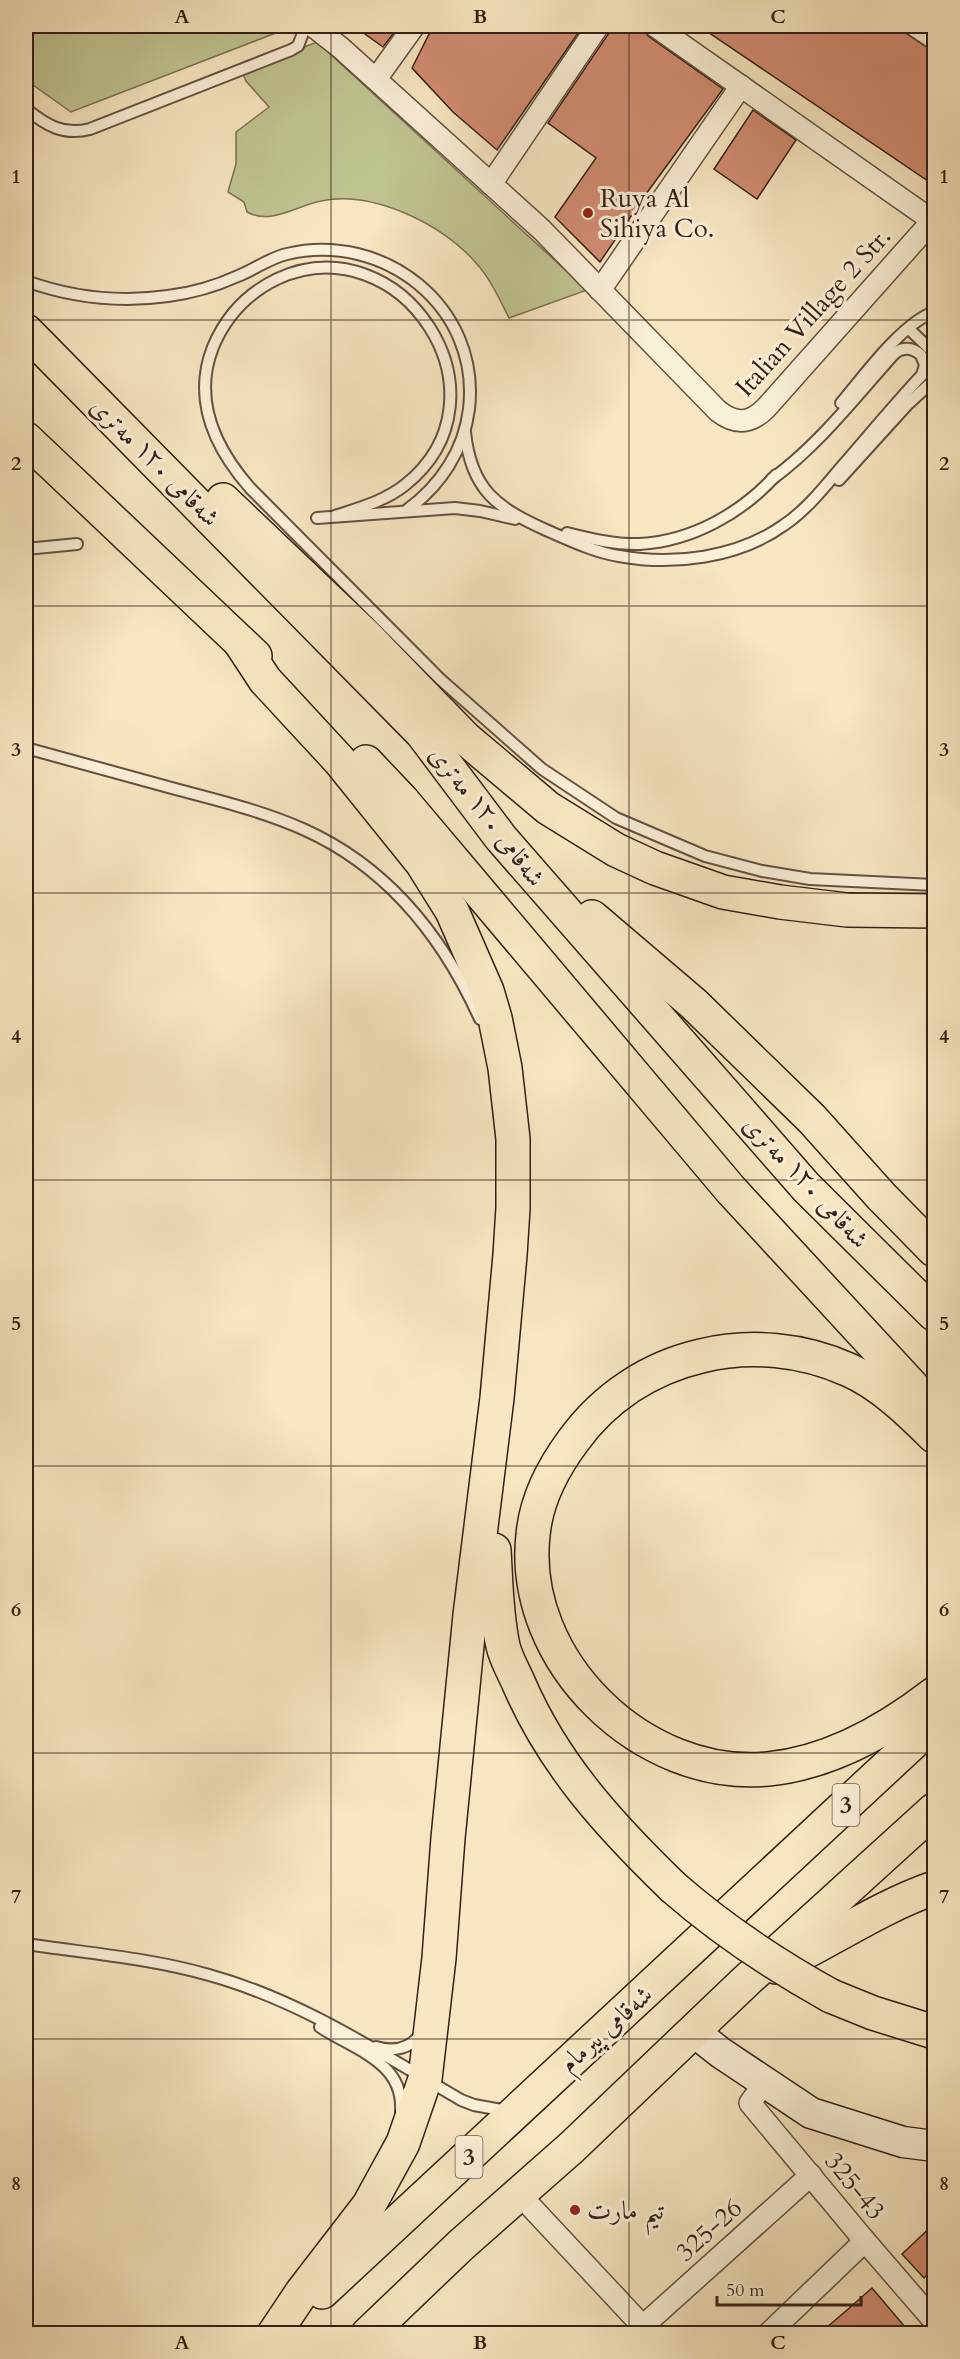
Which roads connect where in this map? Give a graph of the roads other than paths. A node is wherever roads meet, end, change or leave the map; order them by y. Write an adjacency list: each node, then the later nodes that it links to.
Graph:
1 (414, 26): 7 (street)
2 (598, 26): 10 (street)
3 (655, 26): 8 (street, Italian Village 2 Str.)
4 (916, 26): 6 (street)
5 (307, 28): 7 (street, Italian Village 2 Str.); 9 (lane)
6 (934, 38)
7 (376, 79): 10 (street, Italian Village 2 Str.)
8 (741, 86): 11 (street, Italian Village 2 Str.); 13 (street)
9 (26, 109)
10 (491, 184): 13 (street, Italian Village 2 Str.)
11 (934, 220): 13 (street, Italian Village 2 Str.)
12 (26, 281): 19 (lane)
13 (600, 290)
14 (934, 312): 16 (lane)
15 (26, 329): 31 (highway, شەقامی ١٢٠ مەتری); 33 (highway)
16 (909, 329): 17 (lane); 21 (lane)
17 (934, 353)
18 (934, 380): 26 (lane)
19 (465, 432): 22 (lane); 25 (lane)
20 (26, 439): 29 (highway, شەقامی ١٢٠ مەتری)
21 (772, 479): 25 (lane); 26 (lane)
22 (407, 510): 23 (lane); 25 (lane)
23 (335, 516): 24 (lane); 32 (lane)
24 (317, 518)
25 (530, 523): 26 (lane)
26 (784, 526)
27 (77, 543): 28 (lane)
28 (26, 549)
29 (240, 642): 34 (highway); 37 (highway, شەقامی ١٢٠ مەتری)
30 (26, 748): 34 (lane)
31 (501, 838): 35 (highway); 36 (highway, شەقامی ١٢٠ مەتری)
32 (934, 885)
33 (934, 911)
34 (513, 1139): 39 (highway)
35 (934, 1250)
36 (934, 1314)
37 (934, 1410)
38 (934, 1437): 40 (highway)
39 (489, 1467): 46 (highway); 48 (highway, bridge)
40 (934, 1694)
41 (934, 1723): 55 (highway, شەقامی پیرمام / 3)
42 (934, 1810): 45 (highway, 3)
43 (934, 1888): 45 (highway)
44 (26, 1944): 47 (lane)
45 (747, 1980): 49 (highway, 3)
46 (435, 1994): 51 (lane); 53 (highway)
47 (287, 2004): 51 (lane); 56 (lane)
48 (873, 2013): 50 (highway); 52 (highway)
49 (693, 2031): 54 (street); 60 (highway, 3)
50 (934, 2032)
51 (364, 2044): 53 (lane)
52 (934, 2044)
53 (425, 2079): 55 (lane); 62 (highway)
54 (765, 2082): 58 (street); 59 (street, 325-43)
55 (515, 2112): 65 (highway, شەقامی پیرمام / 3)
56 (396, 2127)
57 (390, 2143): 62 (lane)
58 (934, 2146)
59 (811, 2175): 61 (street, 325-43); 64 (street, 325-26)
60 (520, 2195): 64 (street); 66 (highway, 3)
61 (865, 2241): 63 (street, 325-43); 67 (street)
62 (325, 2262): 65 (highway)
63 (934, 2321)
64 (643, 2331)
65 (275, 2334)
66 (368, 2334)
67 (768, 2334)

